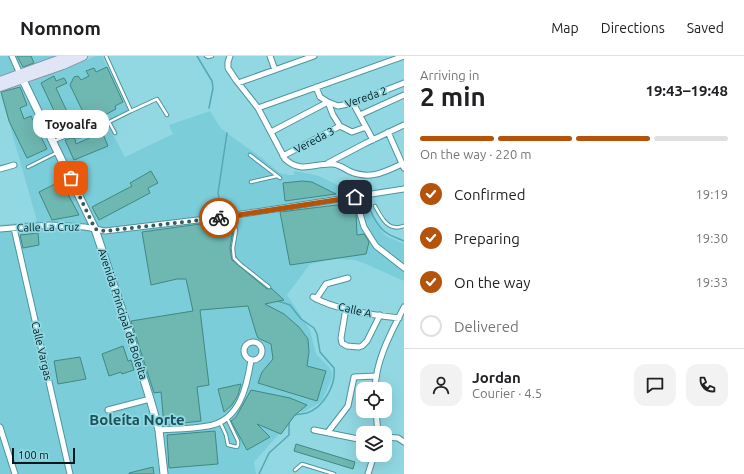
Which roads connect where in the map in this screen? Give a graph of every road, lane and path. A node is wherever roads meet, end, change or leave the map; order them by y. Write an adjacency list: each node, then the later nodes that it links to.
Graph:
1 (12, 56): 12 (street, Avenida Principal de Boleíta)
2 (68, 56): 12 (main road)
3 (83, 56): 12 (main road)
4 (106, 56): 22 (lane)
5 (206, 56): 6 (lane)
6 (212, 56)
7 (270, 56): 11 (street)
8 (314, 56): 11 (street)
9 (404, 56): 17 (street)
10 (230, 57): 14 (street)
11 (275, 70): 14 (street)
12 (22, 77): 13 (main road); 16 (main road); 35 (street, Avenida Principal de Boleíta)
13 (0, 81)
14 (238, 83): 21 (street)
15 (404, 83): 20 (street, Vereda 2)
16 (0, 87)
17 (316, 87): 19 (street, Vereda 2); 21 (street)
18 (404, 95): 24 (street)
19 (328, 102): 20 (street, Vereda 2); 27 (street, Vereda 2); 30 (street, Vereda 2)
20 (353, 103): 24 (street)
21 (258, 108): 30 (street)
22 (131, 111): 23 (lane); 25 (lane)
23 (167, 115)
24 (360, 115): 28 (street)
25 (109, 122): 32 (lane); 33 (lane)
26 (404, 125): 31 (street)
27 (340, 126): 28 (street, Vereda 3); 38 (street, Vereda 3)
28 (366, 127): 34 (street)
29 (101, 132): 33 (lane)
30 (271, 132): 38 (street)
31 (388, 132): 34 (street); 42 (street)
32 (115, 133)
33 (71, 134): 35 (lane)
34 (373, 140): 39 (street)
35 (53, 141): 36 (street, Avenida Principal de Boleíta)
36 (58, 152): 43 (lane); 54 (street, Avenida Principal de Boleíta)
37 (250, 155): 46 (lane)
38 (283, 156): 40 (street)
39 (342, 156): 40 (street); 44 (street)
40 (324, 164): 44 (street)
41 (14, 165): 45 (street)
42 (403, 166): 44 (street)
43 (28, 167)
44 (344, 168)
45 (0, 169)
46 (251, 182)
47 (404, 189): 48 (street, Calle La Cruz)
48 (355, 197): 50 (street, Calle La Cruz); 55 (street)
49 (375, 206): 51 (lane)
50 (230, 216): 54 (street, Calle La Cruz); 57 (lane)
51 (404, 226)
52 (14, 228): 53 (street, Calle La Cruz); 54 (street, Calle La Cruz); 79 (street, Calle Vargas)
53 (0, 229)
54 (95, 229): 65 (street, Avenida Principal de Boleíta)
55 (404, 268)
56 (348, 278): 59 (street, Calle A)
57 (269, 287)
58 (404, 307): 61 (street)
59 (346, 308): 60 (street, Calle A); 60 (street)
60 (380, 316): 61 (street, Calle A)
61 (399, 318): 63 (street)
62 (251, 360): 67 (street)
63 (376, 376): 64 (street); 72 (street)
64 (376, 382)
65 (150, 399): 66 (street); 70 (street, Avenida Principal de Boleíta)
66 (108, 410)
67 (226, 417): 68 (street); 68 (lane)
68 (220, 422): 70 (street)
69 (0, 427): 78 (street)
70 (159, 430): 80 (street)
71 (314, 430): 72 (street)
72 (328, 432): 73 (street)
73 (356, 438)
74 (392, 438): 75 (street)
75 (404, 442)
76 (372, 462): 82 (street)
77 (295, 470): 81 (lane)
78 (15, 474)
79 (70, 474)
80 (164, 474)
81 (334, 474)
82 (368, 474)

